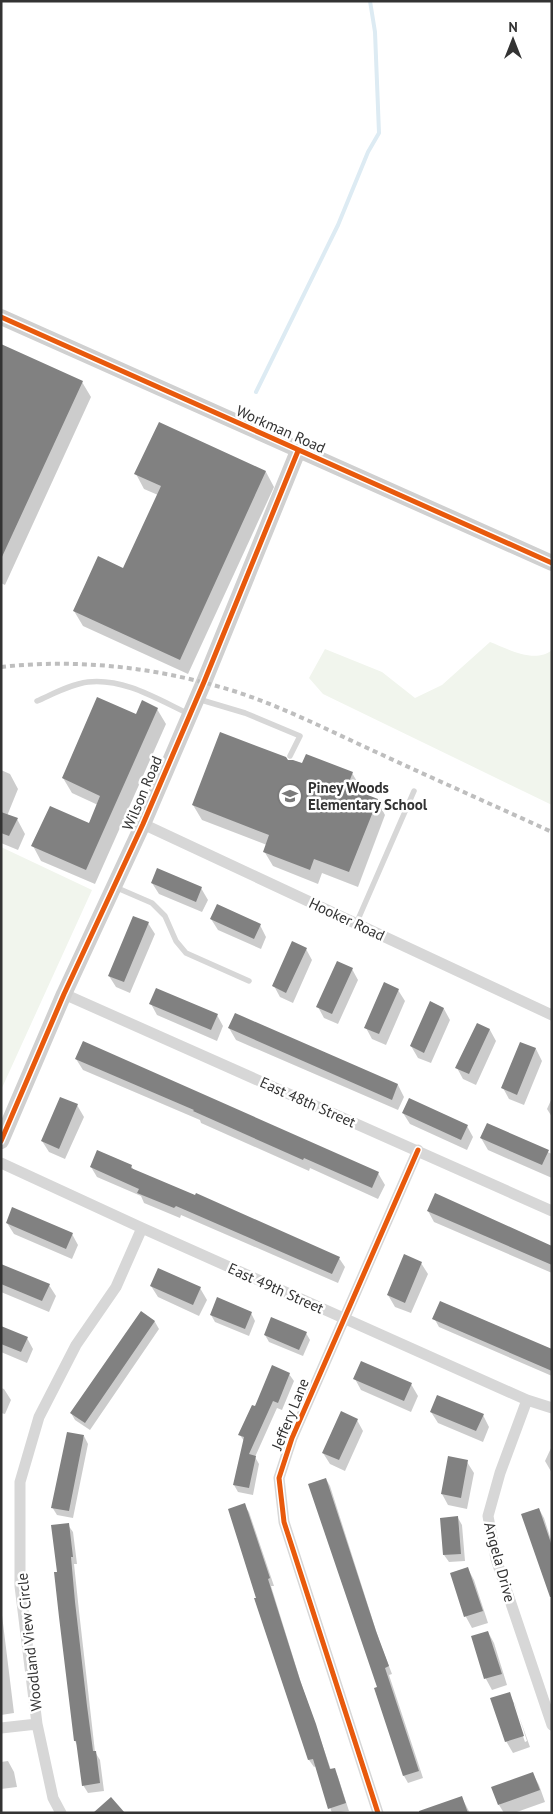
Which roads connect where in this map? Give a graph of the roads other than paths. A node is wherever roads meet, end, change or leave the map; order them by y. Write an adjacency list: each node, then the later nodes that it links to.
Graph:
1 (1, 317): 2 (street, Workman Road)
2 (298, 451): 3 (street, Workman Road); 5 (street, Wilson Road)
3 (552, 563)
4 (37, 701): 5 (lane)
5 (192, 706): 6 (lane); 8 (street, Wilson Road)
6 (290, 756)
7 (414, 791): 10 (lane)
8 (143, 824): 9 (street, Wilson Road); 10 (street, Hooker Road)
9 (114, 887): 11 (lane); 12 (street, Wilson Road)
10 (356, 924): 13 (street, Hooker Road)
11 (249, 981)
12 (64, 994): 14 (street, Wilson Road); 15 (street, East 48th Street)
13 (552, 1015)
14 (1, 1141)
15 (418, 1150): 17 (street, East 48th Street); 19 (street, Jeffery Lane)
16 (1, 1163): 18 (street, East 49th Street)
17 (552, 1211)
18 (142, 1228): 19 (street, East 49th Street); 22 (street, Woodland View Circle)
19 (344, 1318): 20 (street, East 49th Street); 26 (street, Jeffery Lane)
20 (527, 1400): 21 (street, East 49th Street); 23 (street, Angela Drive)
21 (552, 1408)
22 (38, 1724): 24 (street); 25 (street, Woodland View Circle)
23 (552, 1725)
24 (1, 1728)
25 (61, 1813)
26 (378, 1813)

